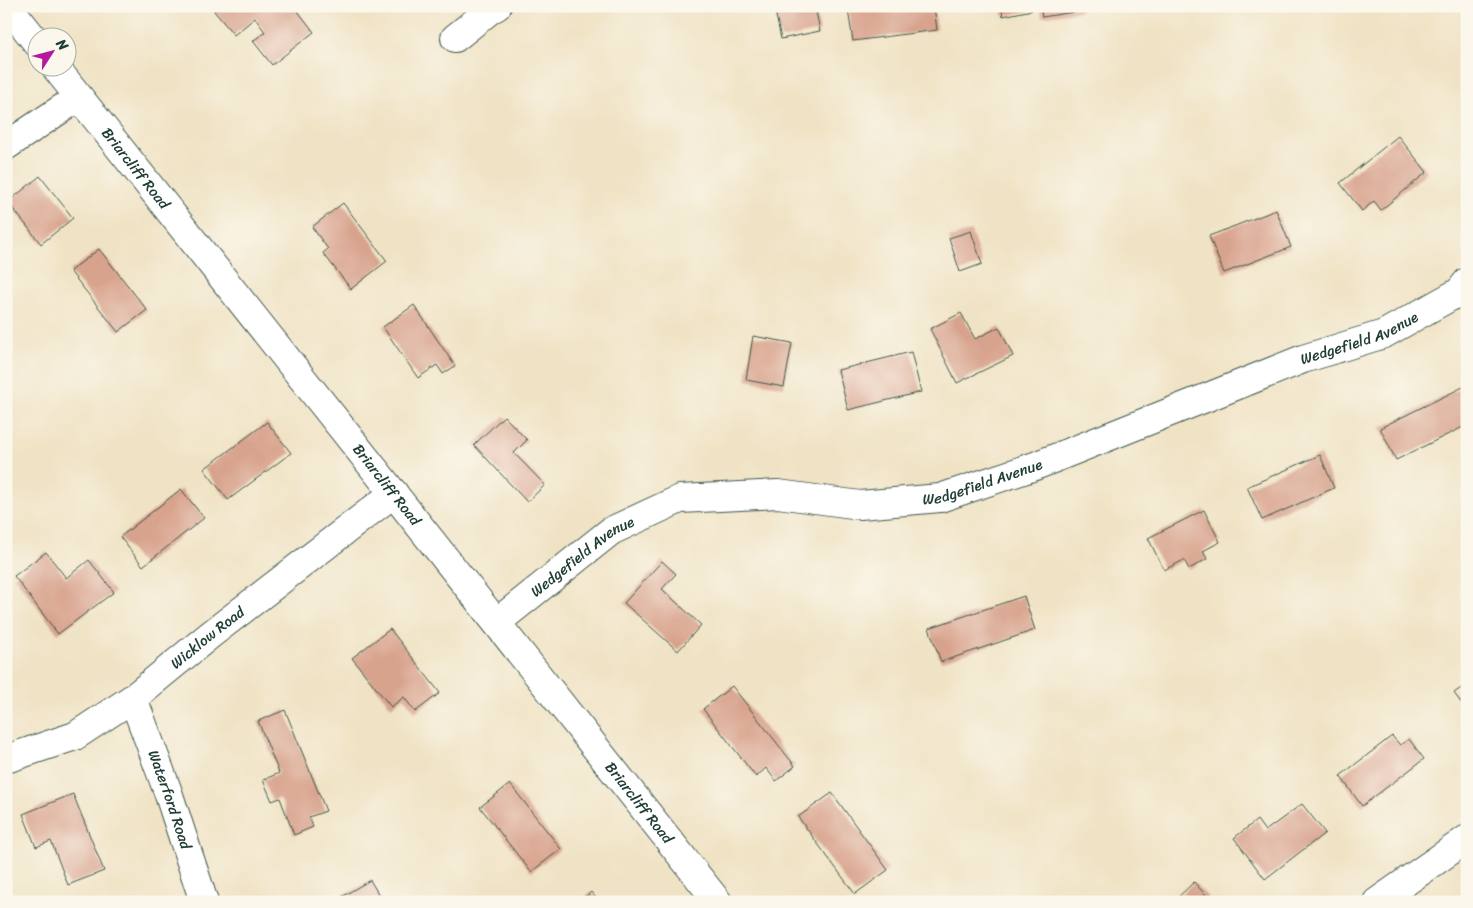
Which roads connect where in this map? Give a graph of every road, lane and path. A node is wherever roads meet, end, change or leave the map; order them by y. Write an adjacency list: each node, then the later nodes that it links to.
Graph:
1 (8, 6): 3 (street)
2 (497, 6): 4 (street)
3 (28, 31)
4 (456, 38)
5 (64, 78): 6 (street, Briarcliff Road)
6 (79, 97): 7 (street); 9 (street, Briarcliff Road)
7 (6, 146)
8 (1467, 282): 10 (street, Wedgefield Avenue)
9 (394, 493): 10 (street, Briarcliff Road); 11 (street, Wicklow Road)
10 (497, 622): 15 (street, Briarcliff Road)
11 (133, 698): 12 (street, Wicklow Road); 14 (street, Waterford Road)
12 (6, 759)
13 (1467, 839): 16 (street)
14 (204, 902)
15 (718, 902)
16 (1377, 902)

